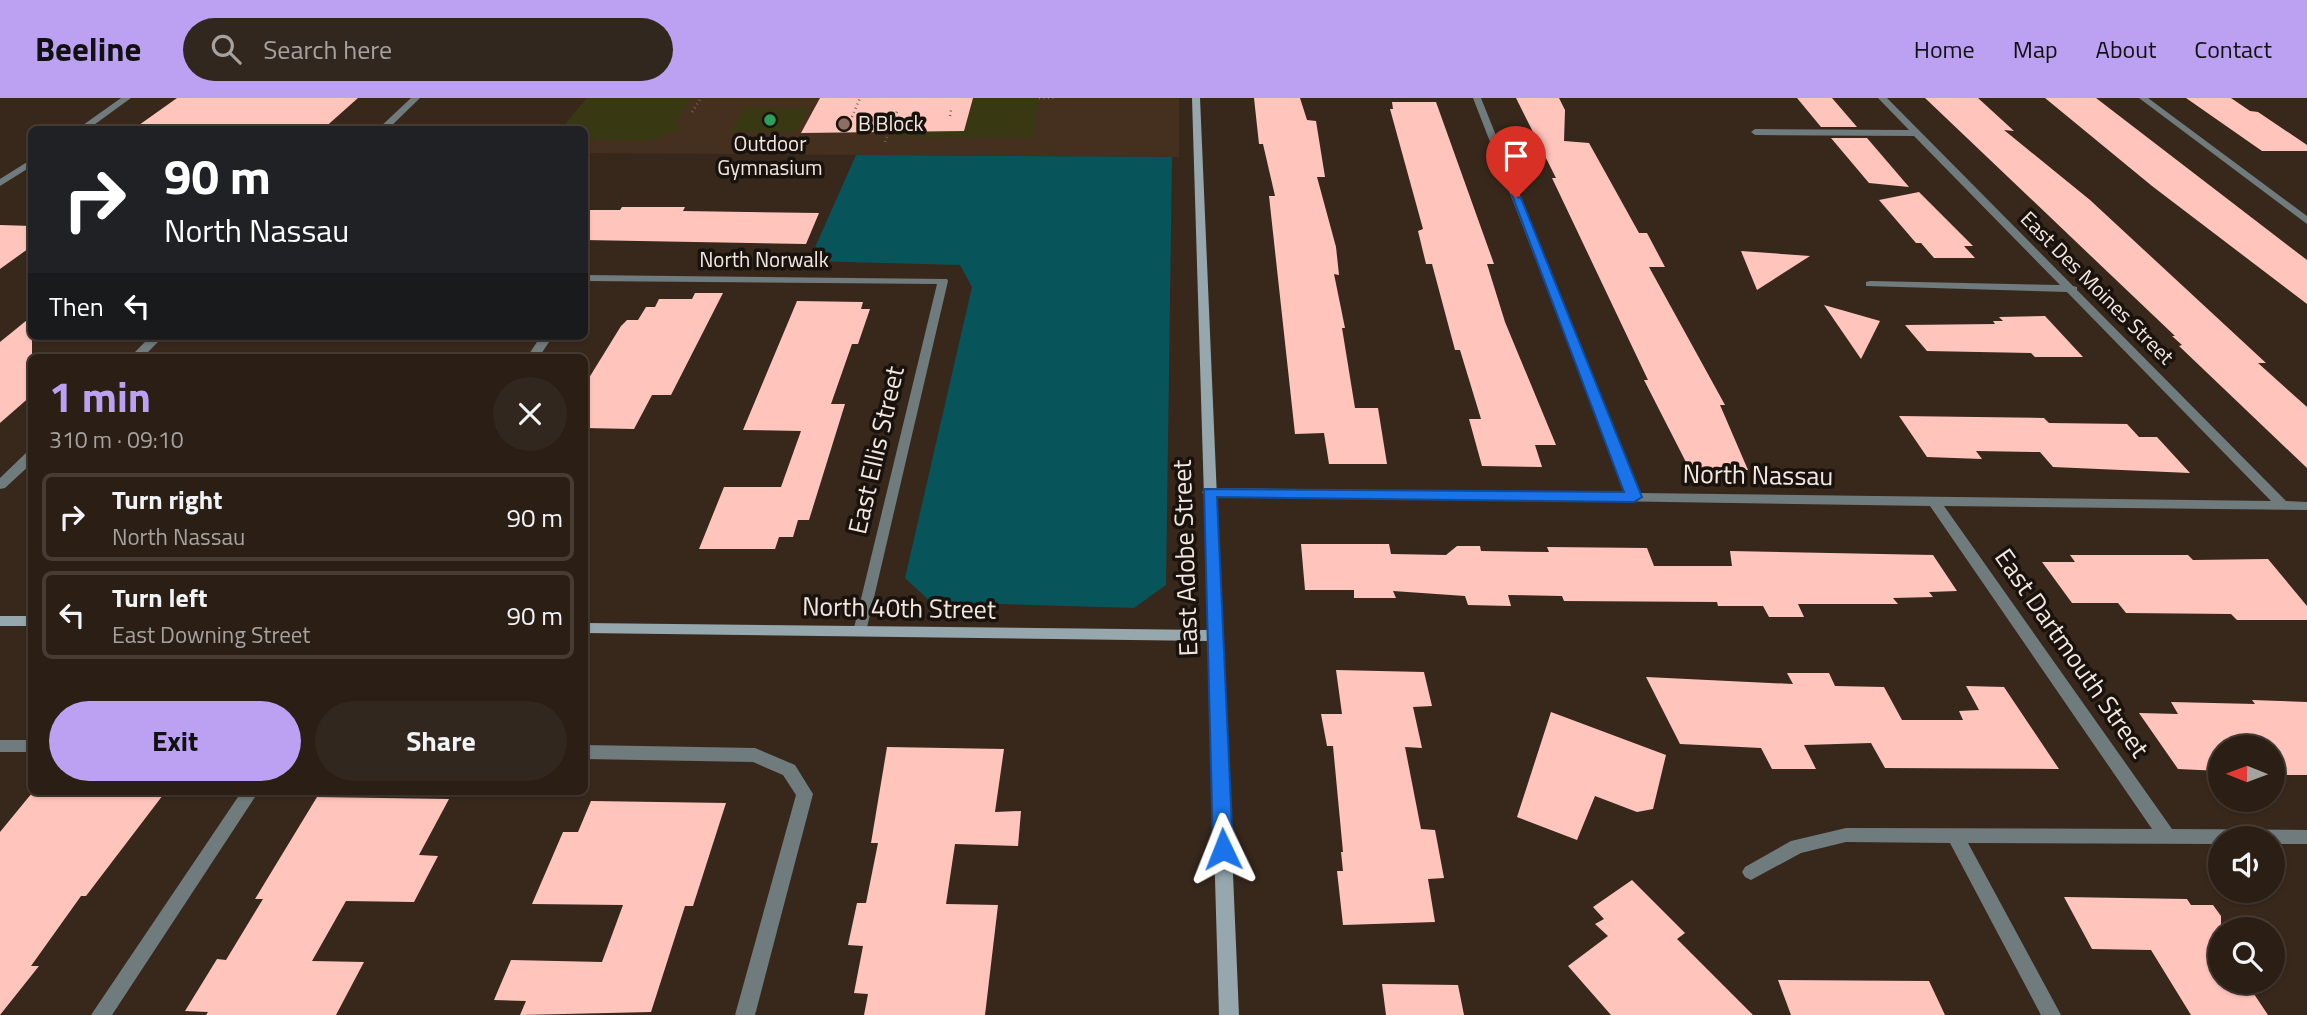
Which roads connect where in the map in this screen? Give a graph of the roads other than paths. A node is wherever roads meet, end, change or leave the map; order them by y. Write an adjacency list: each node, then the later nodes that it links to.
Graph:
1 (127, 98): 7 (street)
2 (416, 98): 8 (street)
3 (1196, 98): 22 (street, East Adobe Street)
4 (1477, 98): 23 (street)
5 (1882, 98): 10 (street, East Des Moines Street)
6 (2143, 98): 13 (street)
7 (86, 126)
8 (385, 126)
9 (1755, 132): 10 (street)
10 (1915, 133): 17 (street, East Des Moines Street)
11 (28, 165): 12 (street)
12 (0, 183)
13 (2307, 221)
14 (588, 278): 15 (street, North Norwalk)
15 (943, 281): 30 (street, East Ellis Street)
16 (1870, 284): 17 (street)
17 (2073, 289): 25 (street, East Des Moines Street)
18 (154, 340): 19 (street)
19 (139, 354)
20 (28, 459): 21 (street)
21 (0, 485)
22 (1209, 492): 23 (street, North Nassau); 31 (street, East Adobe Street)
23 (1634, 497): 24 (street, North Nassau)
24 (1933, 500): 25 (street, North Nassau); 37 (street, East Dartmouth Street)
25 (2283, 506): 26 (street, North Nassau)
26 (2307, 506)
27 (0, 621): 28 (street)
28 (28, 621)
29 (588, 628): 30 (street, North 40th Street)
30 (860, 632): 31 (street, North 40th Street)
31 (1213, 636): 42 (street, East Adobe Street)
32 (0, 746): 33 (street)
33 (28, 746)
34 (588, 752): 41 (street)
35 (248, 795): 40 (street)
36 (1954, 834): 37 (street); 39 (street); 43 (street)
37 (2167, 836): 38 (street)
38 (2307, 837)
39 (1751, 872)
40 (101, 1015)
41 (745, 1015)
42 (1230, 1015)
43 (2051, 1015)

